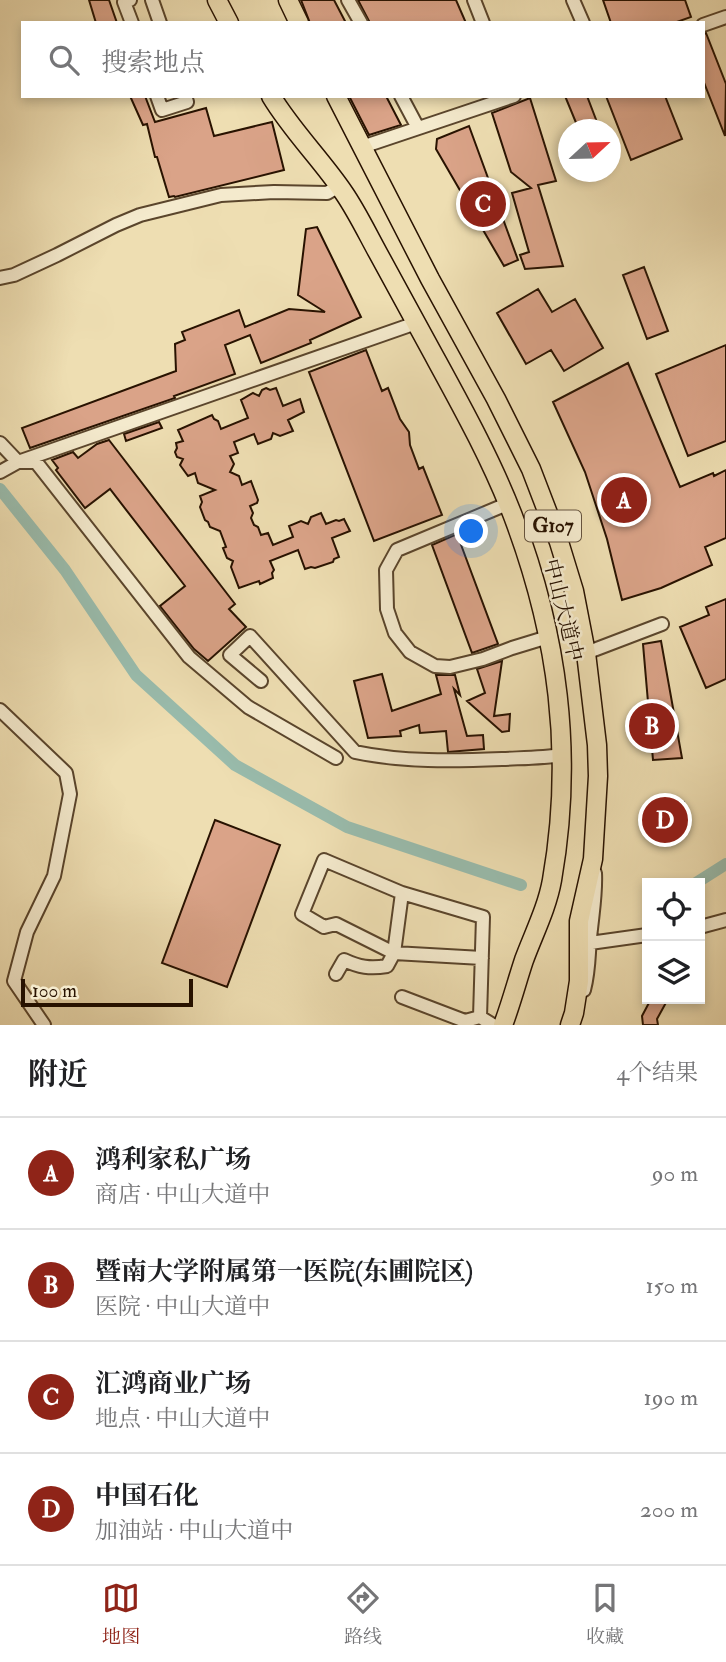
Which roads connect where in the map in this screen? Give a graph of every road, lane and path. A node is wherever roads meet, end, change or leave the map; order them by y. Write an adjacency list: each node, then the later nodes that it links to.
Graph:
1 (130, 0): 9 (street)
2 (152, 0): 10 (street)
3 (218, 0): 11 (highway)
4 (288, 0): 12 (highway)
5 (348, 0): 13 (street)
6 (474, 0): 14 (street)
7 (573, 0): 15 (street)
8 (726, 17): 16 (street)
9 (131, 21)
10 (159, 21)
11 (228, 21)
12 (298, 21)
13 (360, 21)
14 (482, 21)
15 (582, 21)
16 (705, 24)
17 (158, 98): 18 (street)
18 (186, 98)
19 (272, 98): 25 (highway, 中山大道中 / G107)
20 (337, 98): 24 (highway, 中山大道中 / G107)
21 (402, 98): 23 (street)
22 (508, 98): 23 (street)
23 (418, 128): 24 (street)
24 (362, 147): 34 (highway, 中山大道中 / G107)
25 (339, 186): 26 (street); 27 (highway, 中山大道中 / G107)
26 (0, 278)
27 (416, 323): 29 (street); 31 (highway, 中山大道中 / G107)
28 (0, 443): 29 (street)
29 (19, 461): 30 (street); 38 (street)
30 (0, 472)
31 (508, 503): 33 (highway, 中山大道中 / G107); 33 (street)
32 (662, 624): 34 (street)
33 (548, 637): 37 (highway, 中山大道中 / G107)
34 (586, 653): 39 (highway, 中山大道中 / G107)
35 (261, 681): 37 (street)
36 (0, 710): 48 (street)
37 (562, 755): 55 (highway, 中山大道中 / G107)
38 (336, 758)
39 (593, 859): 44 (street); 52 (highway, 中山大道中)
40 (402, 892): 45 (street); 45 (street); 46 (street)
41 (726, 920): 42 (street)
42 (705, 926)
43 (642, 936): 44 (street)
44 (590, 943): 52 (street)
45 (394, 953): 46 (street); 47 (street)
46 (482, 958): 51 (street)
47 (336, 974)
48 (14, 981): 49 (street); 53 (street)
49 (0, 983)
50 (402, 997): 51 (street)
51 (480, 1017): 54 (street)
52 (572, 1019)
53 (44, 1025)
54 (493, 1025)
55 (503, 1025)

